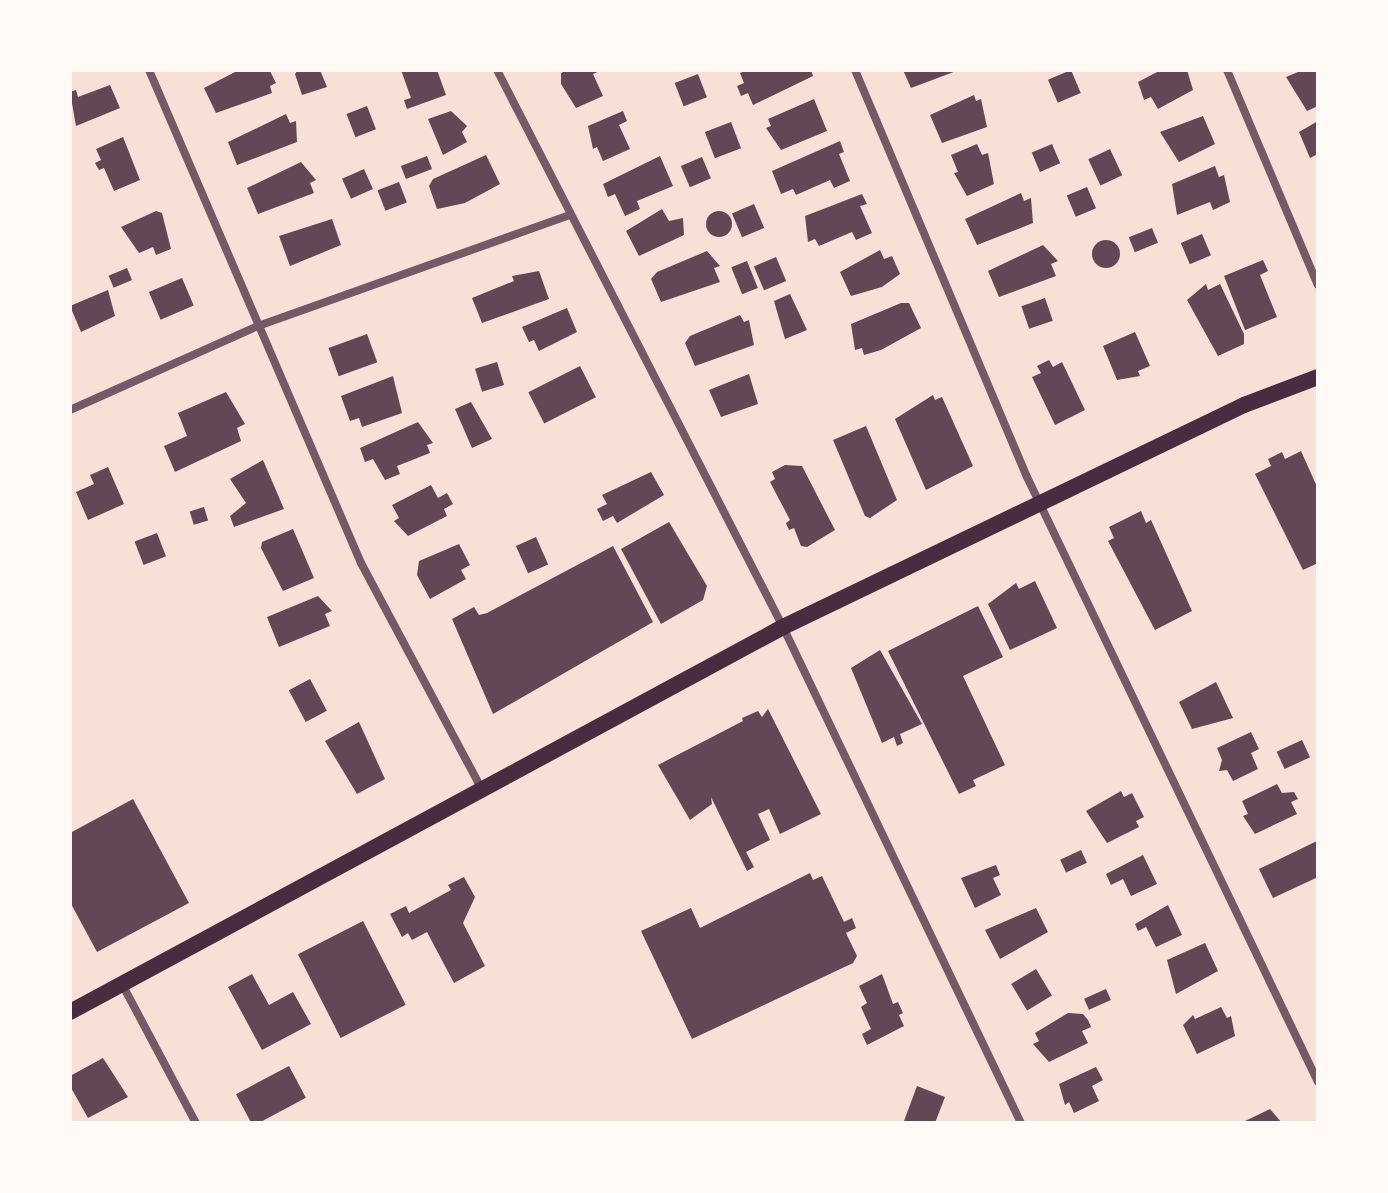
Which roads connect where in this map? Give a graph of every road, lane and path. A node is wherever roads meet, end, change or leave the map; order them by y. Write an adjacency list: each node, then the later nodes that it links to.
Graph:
1 (149, 70): 7 (street)
2 (497, 70): 5 (street)
3 (855, 70): 10 (street)
4 (1227, 70): 6 (street)
5 (570, 215): 7 (street); 11 (street)
6 (1318, 285)
7 (258, 326): 9 (street); 12 (street)
8 (1318, 377): 10 (main road)
9 (70, 410)
10 (1040, 505): 11 (main road); 15 (street)
11 (783, 627): 12 (main road); 17 (street)
12 (481, 788): 13 (main road)
13 (122, 984): 14 (main road); 16 (street)
14 (70, 1012)
15 (1318, 1082)
16 (196, 1123)
17 (1021, 1123)

